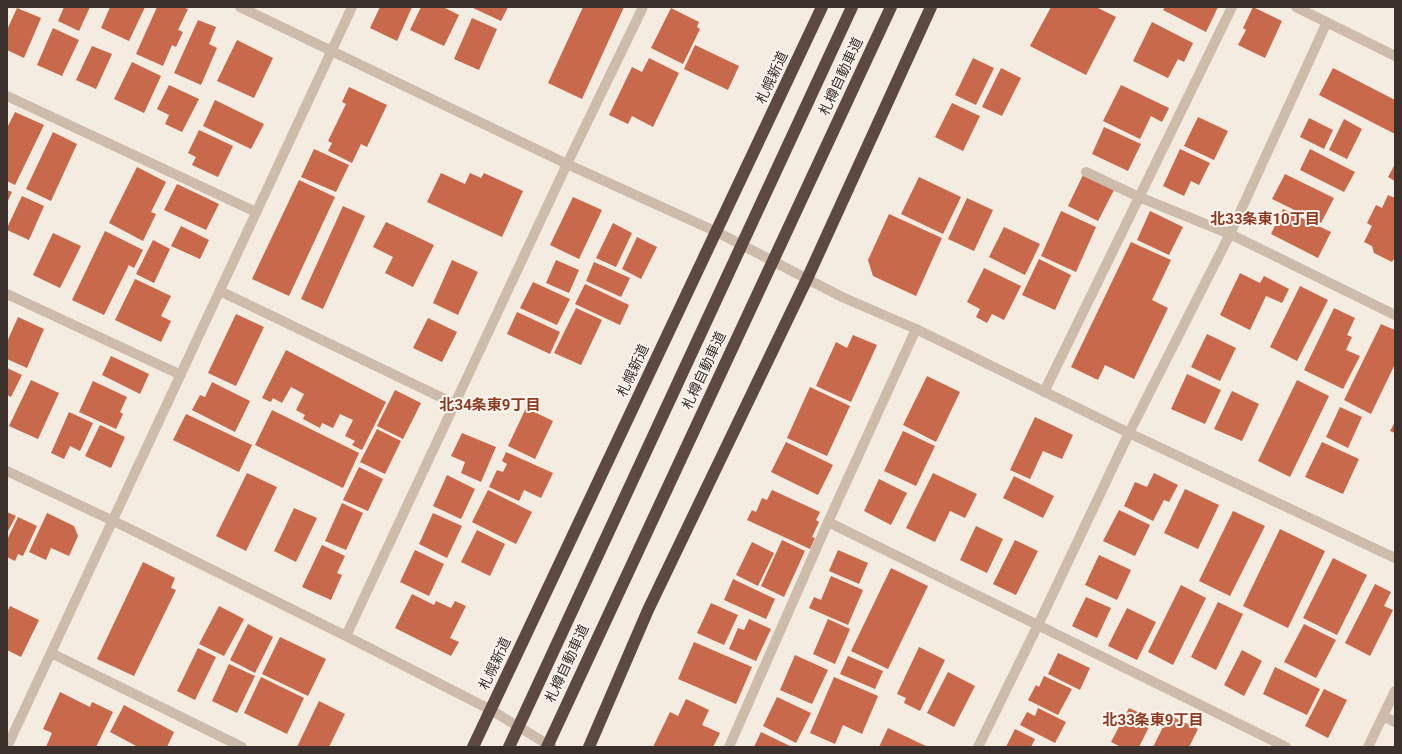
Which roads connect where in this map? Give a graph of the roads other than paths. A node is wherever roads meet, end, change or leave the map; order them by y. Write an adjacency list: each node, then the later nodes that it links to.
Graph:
1 (240, 7): 12 (street)
2 (352, 7): 12 (street)
3 (643, 7): 15 (street)
4 (822, 7): 19 (highway, 札幌新道)
5 (852, 7): 44 (highway, 札樽自動車道, bridge)
6 (891, 7): 45 (highway, 札樽自動車道, bridge)
7 (931, 7): 21 (highway)
8 (1232, 7): 17 (street)
9 (1296, 7): 10 (street)
10 (1314, 11): 11 (street)
11 (1327, 22): 13 (street); 20 (street)
12 (332, 50): 15 (street); 18 (street)
13 (1395, 56)
14 (7, 96): 18 (street)
15 (567, 164): 19 (street); 28 (street)
16 (1086, 172): 17 (street)
17 (1139, 196): 20 (street); 27 (street)
18 (256, 212): 22 (street)
19 (717, 232): 21 (street); 38 (highway, 札幌新道)
20 (1230, 234): 24 (street); 29 (street)
21 (807, 279): 25 (street); 47 (highway)
22 (220, 291): 26 (street); 28 (street)
23 (7, 294): 26 (street)
24 (1395, 315)
25 (916, 329): 27 (street); 32 (street)
26 (181, 375): 31 (street)
27 (1044, 392): 29 (street)
28 (455, 404): 35 (street)
29 (1129, 433): 33 (street); 34 (street)
30 (7, 471): 31 (street)
31 (114, 520): 35 (street); 36 (street)
32 (828, 522): 34 (street); 48 (street)
33 (1395, 558)
34 (1038, 625): 49 (street); 50 (street)
35 (346, 636): 38 (street)
36 (51, 653): 41 (street); 42 (street)
37 (1395, 691): 39 (street)
38 (491, 710): 43 (highway, 札幌新道); 46 (street)
39 (1383, 716): 40 (street); 51 (street)
40 (1395, 722)
41 (7, 747)
42 (242, 747)
43 (473, 747)
44 (509, 747)
45 (546, 747)
46 (552, 747)
47 (589, 747)
48 (729, 747)
49 (978, 747)
50 (1286, 747)
51 (1368, 747)

